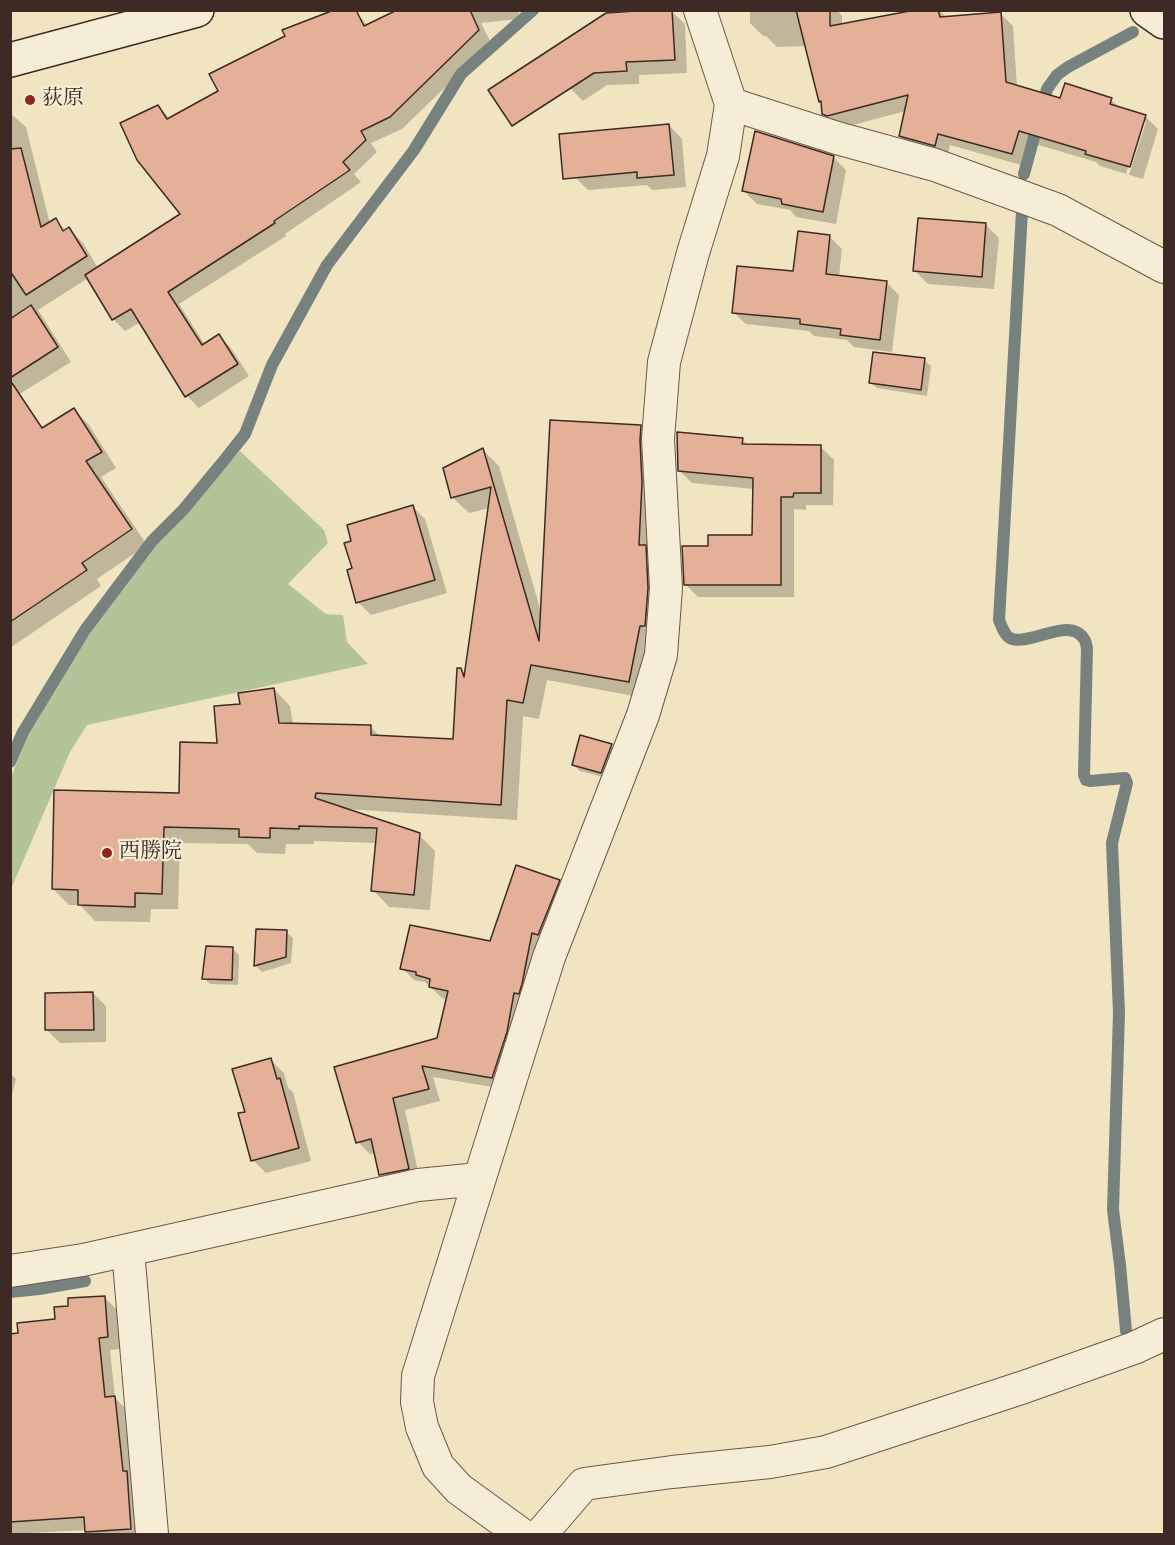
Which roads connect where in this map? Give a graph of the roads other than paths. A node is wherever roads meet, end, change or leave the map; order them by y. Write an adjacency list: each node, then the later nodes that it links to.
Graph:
1 (197, 10): 5 (main road)
2 (700, 10): 6 (street)
3 (1147, 10): 4 (main road)
4 (1164, 22)
5 (10, 60)
6 (731, 104): 7 (street); 8 (street)
7 (1164, 267)
8 (479, 1179): 9 (street); 13 (street)
9 (128, 1250): 10 (street); 12 (street)
10 (10, 1271)
11 (1164, 1335): 14 (street)
12 (152, 1534)
13 (521, 1534)
14 (541, 1534)

